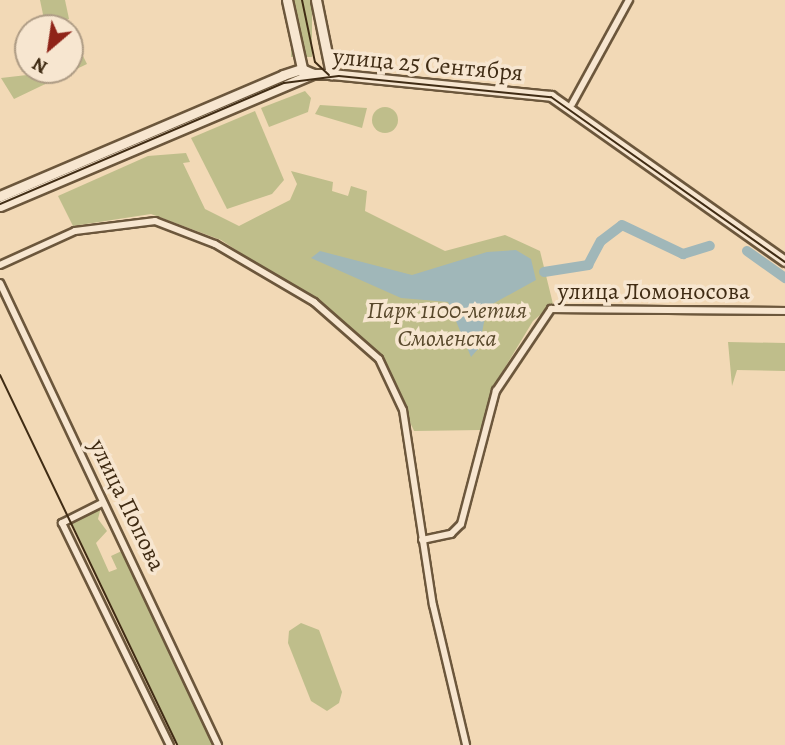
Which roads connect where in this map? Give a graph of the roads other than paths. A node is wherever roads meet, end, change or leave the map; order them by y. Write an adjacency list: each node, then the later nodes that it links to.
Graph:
1 (287, 0): 4 (main road)
2 (316, 0): 5 (main road)
3 (629, 0): 7 (street)
4 (302, 69): 6 (main road); 8 (main road)
5 (331, 74): 6 (main road, улица 25 Сентября); 7 (main road, улица 25 Сентября)
6 (309, 77): 9 (main road, улица 25 Сентября)
7 (572, 104): 10 (main road, улица 25 Сентября)
8 (0, 196)
9 (2, 206)
10 (785, 261)
11 (0, 265): 15 (street)
12 (0, 283): 14 (street, улица Попова)
13 (785, 311): 15 (street, улица Ломоносова)
14 (102, 503): 16 (street); 17 (street, улица Попова)
15 (422, 540): 18 (street)
16 (170, 745)
17 (218, 745)
18 (466, 745)

